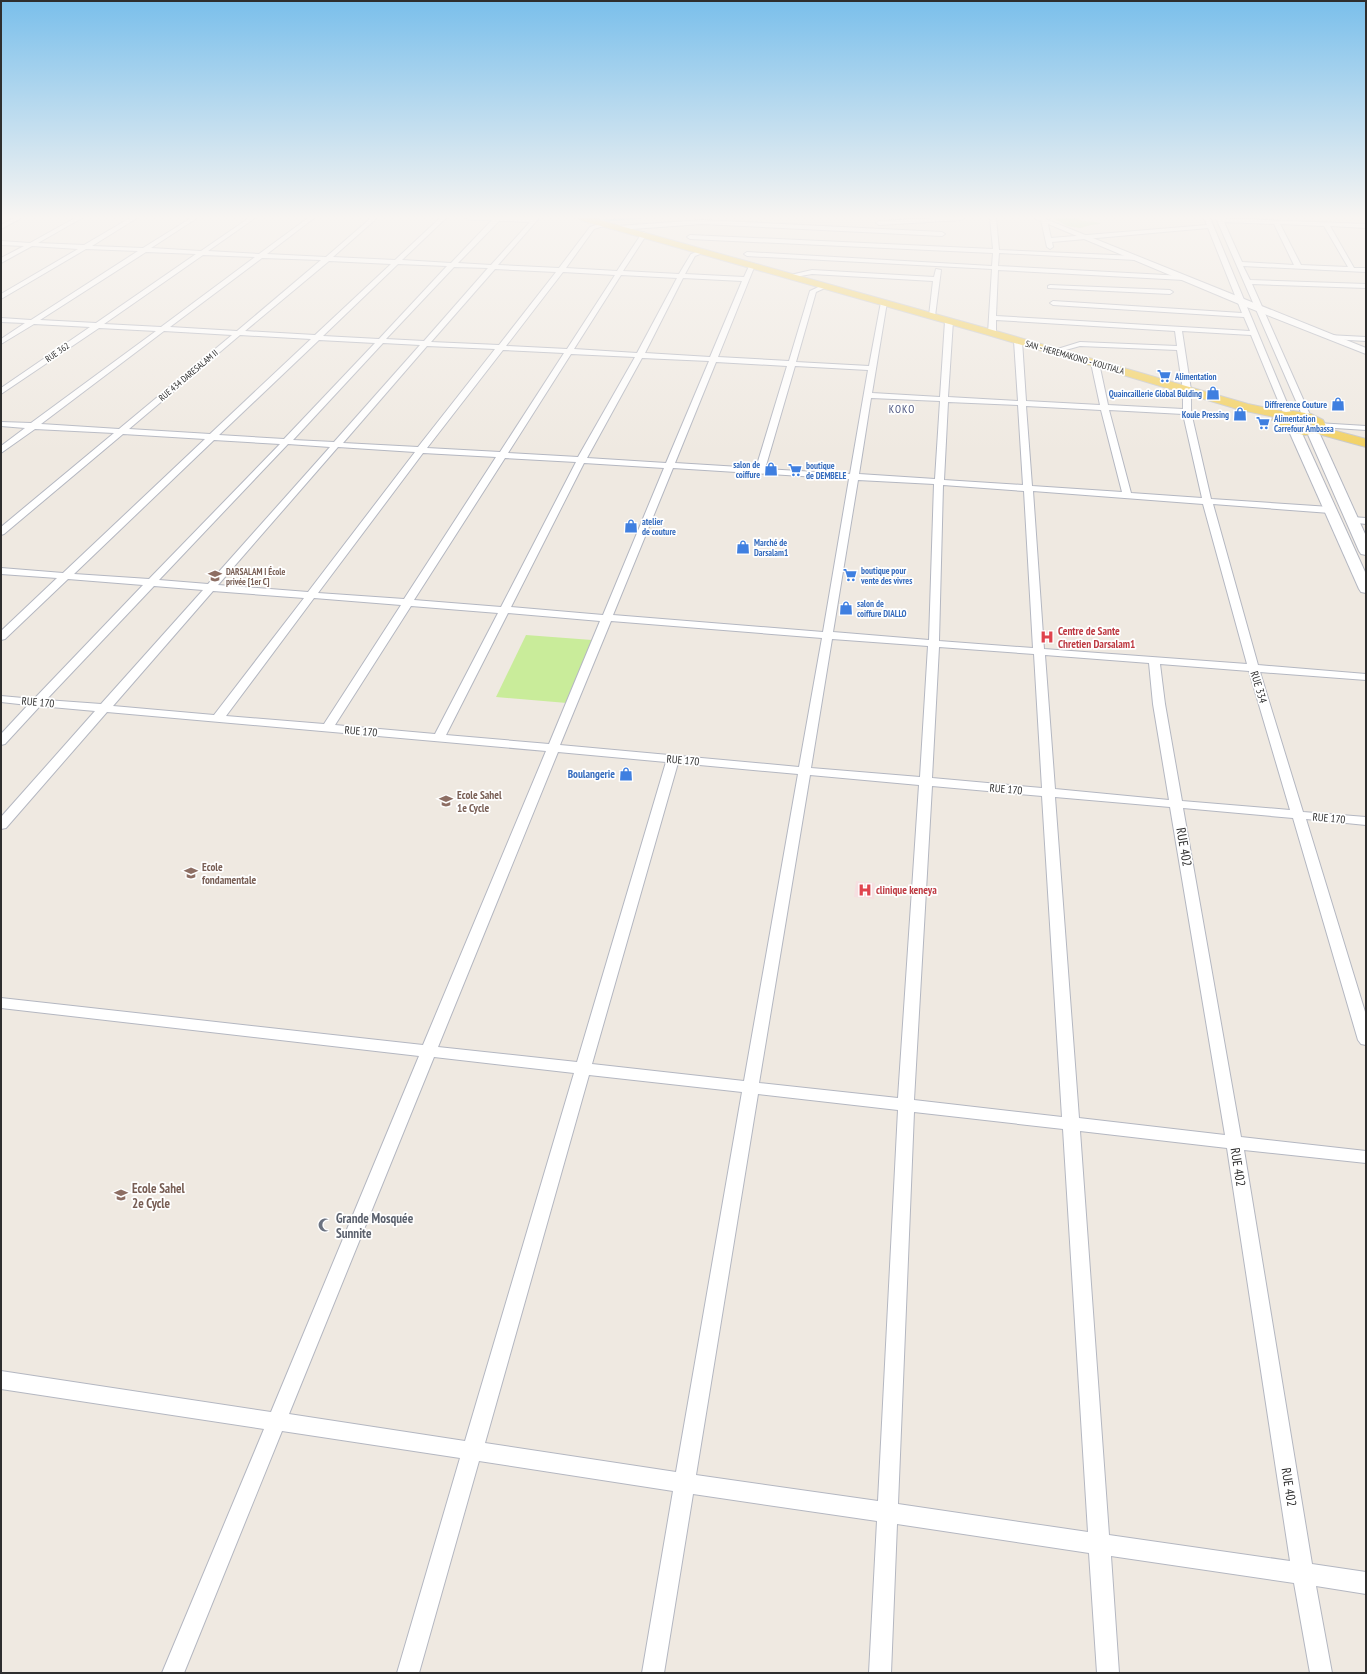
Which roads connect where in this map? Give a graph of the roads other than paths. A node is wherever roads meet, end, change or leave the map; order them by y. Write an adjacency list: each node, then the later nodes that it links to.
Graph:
1 (73, 296): 32 (street)
2 (139, 296): 33 (street, RUE 362)
3 (206, 296): 34 (street)
4 (282, 296): 36 (street, RUE 434 DARESALAM II)
5 (361, 296): 40 (street)
6 (423, 296): 42 (street)
7 (465, 296): 45 (street)
8 (541, 296): 46 (street)
9 (605, 296): 48 (street)
10 (671, 296): 51 (street)
11 (739, 296): 52 (street)
12 (812, 296): 53 (street)
13 (862, 296): 23 (main road, SAN - HEREMAKONO - KOUTIALA)
14 (935, 296): 28 (street)
15 (994, 296): 29 (street)
16 (1052, 296): 26 (street)
17 (1146, 296): 22 (street)
18 (1171, 296): 22 (street)
19 (1228, 296): 24 (street)
20 (1240, 296): 24 (street)
21 (1254, 296): 25 (street)
22 (1173, 301): 26 (street); 27 (street)
23 (884, 302): 28 (main road, SAN - HEREMAKONO - KOUTIALA); 55 (street)
24 (1242, 302): 25 (street); 27 (street)
25 (1260, 309): 39 (street); 64 (street)
26 (1055, 312): 29 (street); 35 (street)
27 (1247, 315): 38 (street)
28 (932, 316): 31 (main road, SAN - HEREMAKONO - KOUTIALA)
29 (993, 318): 37 (street)
30 (1, 320): 32 (street)
31 (949, 321): 37 (main road, SAN - HEREMAKONO - KOUTIALA); 59 (street)
32 (33, 322): 33 (street); 44 (street)
33 (95, 326): 34 (street); 57 (street, RUE 362)
34 (161, 329): 36 (street); 66 (street)
35 (1178, 329): 38 (street); 47 (street, RUE 334)
36 (238, 333): 40 (street); 70 (street, RUE 434 DARESALAM II)
37 (992, 333): 43 (main road, SAN - HEREMAKONO - KOUTIALA)
38 (1255, 333): 63 (street)
39 (1331, 337): 41 (street); 50 (street)
40 (317, 338): 42 (street); 71 (street)
41 (1366, 339)
42 (380, 341): 45 (street); 72 (street)
43 (1018, 341): 49 (main road, SAN - HEREMAKONO - KOUTIALA); 60 (street)
44 (1, 342)
45 (424, 343): 46 (street); 74 (street)
46 (500, 348): 48 (street); 76 (street)
47 (1182, 348): 49 (street); 56 (street, RUE 334)
48 (569, 351): 51 (street); 77 (street)
49 (1055, 351): 54 (main road, SAN - HEREMAKONO - KOUTIALA)
50 (1366, 351)
51 (640, 355): 52 (street); 78 (street)
52 (714, 359): 53 (street); 79 (street)
53 (790, 363): 55 (street); 80 (street)
54 (1095, 363): 56 (main road, SAN - HEREMAKONO - KOUTIALA); 61 (street)
55 (871, 368): 58 (street)
56 (1187, 390): 62 (street, RUE 334); 63 (main road, SAN - HEREMAKONO - KOUTIALA)
57 (1, 392)
58 (867, 395): 59 (street); 81 (street)
59 (943, 399): 60 (street); 82 (street)
60 (1022, 403): 61 (street); 83 (street)
61 (1104, 408): 62 (street); 84 (street)
62 (1187, 412): 85 (street, RUE 334)
63 (1284, 417): 64 (main road); 69 (main road)
64 (1307, 417): 67 (main road)
65 (1, 424): 66 (street)
66 (32, 426): 70 (street); 75 (street)
67 (1316, 428): 68 (street); 69 (main road); 73 (main road); 87 (main road)
68 (1366, 428)
69 (1294, 429): 86 (main road)
70 (120, 432): 71 (street); 89 (street, RUE 434 DARESALAM II)
71 (212, 437): 72 (street); 92 (street)
72 (286, 442): 74 (street); 93 (street)
73 (1366, 443)
74 (335, 445): 76 (street); 94 (street)
75 (1, 450)
76 (420, 450): 77 (street); 96 (street)
77 (502, 455): 78 (street); 97 (street)
78 (581, 460): 79 (street); 98 (street)
79 (670, 466): 80 (street); 99 (street)
80 (760, 471): 81 (street)
81 (854, 477): 82 (street); 100 (street)
82 (939, 482): 83 (street); 102 (street)
83 (1028, 488): 84 (street); 103 (street)
84 (1127, 495): 85 (street)
85 (1207, 501): 86 (street); 105 (street, RUE 334)
86 (1330, 510): 95 (main road)
87 (1352, 520): 88 (street); 90 (main road)
88 (1366, 521)
89 (1, 532)
90 (1366, 551)
91 (1, 571): 92 (street)
92 (66, 576): 93 (street); 101 (street)
93 (150, 583): 94 (street); 108 (street)
94 (210, 587): 96 (street); 109 (street)
95 (1366, 588)
96 (311, 595): 97 (street); 110 (street)
97 (408, 603): 98 (street); 111 (street)
98 (504, 610): 99 (street); 112 (street)
99 (607, 618): 100 (street); 114 (street)
100 (827, 635): 102 (street); 116 (street)
101 (1, 637)
102 (934, 644): 103 (street); 117 (street)
103 (1039, 652): 104 (street); 118 (street)
104 (1154, 661): 105 (street); 119 (street, RUE 402)
105 (1254, 669): 106 (street); 120 (street, RUE 334)
106 (1366, 678)
107 (1, 699): 108 (street, RUE 170)
108 (37, 702): 109 (street, RUE 170); 113 (street)
109 (103, 708): 110 (street, RUE 170); 122 (street)
110 (217, 719): 111 (street, RUE 170)
111 (327, 728): 112 (street, RUE 170)
112 (439, 738): 114 (street, RUE 170)
113 (1, 741)
114 (553, 749): 115 (street, RUE 170); 125 (street)
115 (673, 759): 116 (street, RUE 170); 126 (street)
116 (804, 771): 117 (street, RUE 170); 127 (street)
117 (925, 782): 118 (street, RUE 170); 128 (street)
118 (1048, 793): 119 (street, RUE 170); 129 (street)
119 (1177, 804): 120 (street, RUE 170); 130 (street, RUE 402)
120 (1298, 815): 121 (street, RUE 170); 124 (street, RUE 334)
121 (1366, 821)
122 (1, 825)
123 (1, 1003): 125 (street)
124 (1366, 1040)
125 (428, 1051): 126 (street); 133 (street)
126 (583, 1069): 127 (street); 134 (street)
127 (750, 1088): 128 (street); 135 (street)
128 (906, 1105): 129 (street); 136 (street)
129 (1070, 1124): 130 (street); 137 (street)
130 (1234, 1142): 131 (street); 138 (street, RUE 402)
131 (1366, 1157)
132 (1, 1380): 133 (street)
133 (276, 1421): 134 (street); 140 (street)
134 (474, 1450): 135 (street); 141 (street)
135 (685, 1483): 136 (street); 142 (street)
136 (887, 1512): 137 (street); 143 (street)
137 (1099, 1543): 138 (street); 144 (street)
138 (1303, 1574): 139 (street); 145 (street, RUE 402)
139 (1366, 1583)
140 (172, 1673)
141 (408, 1673)
142 (653, 1673)
143 (880, 1673)
144 (1108, 1673)
145 (1321, 1673)

